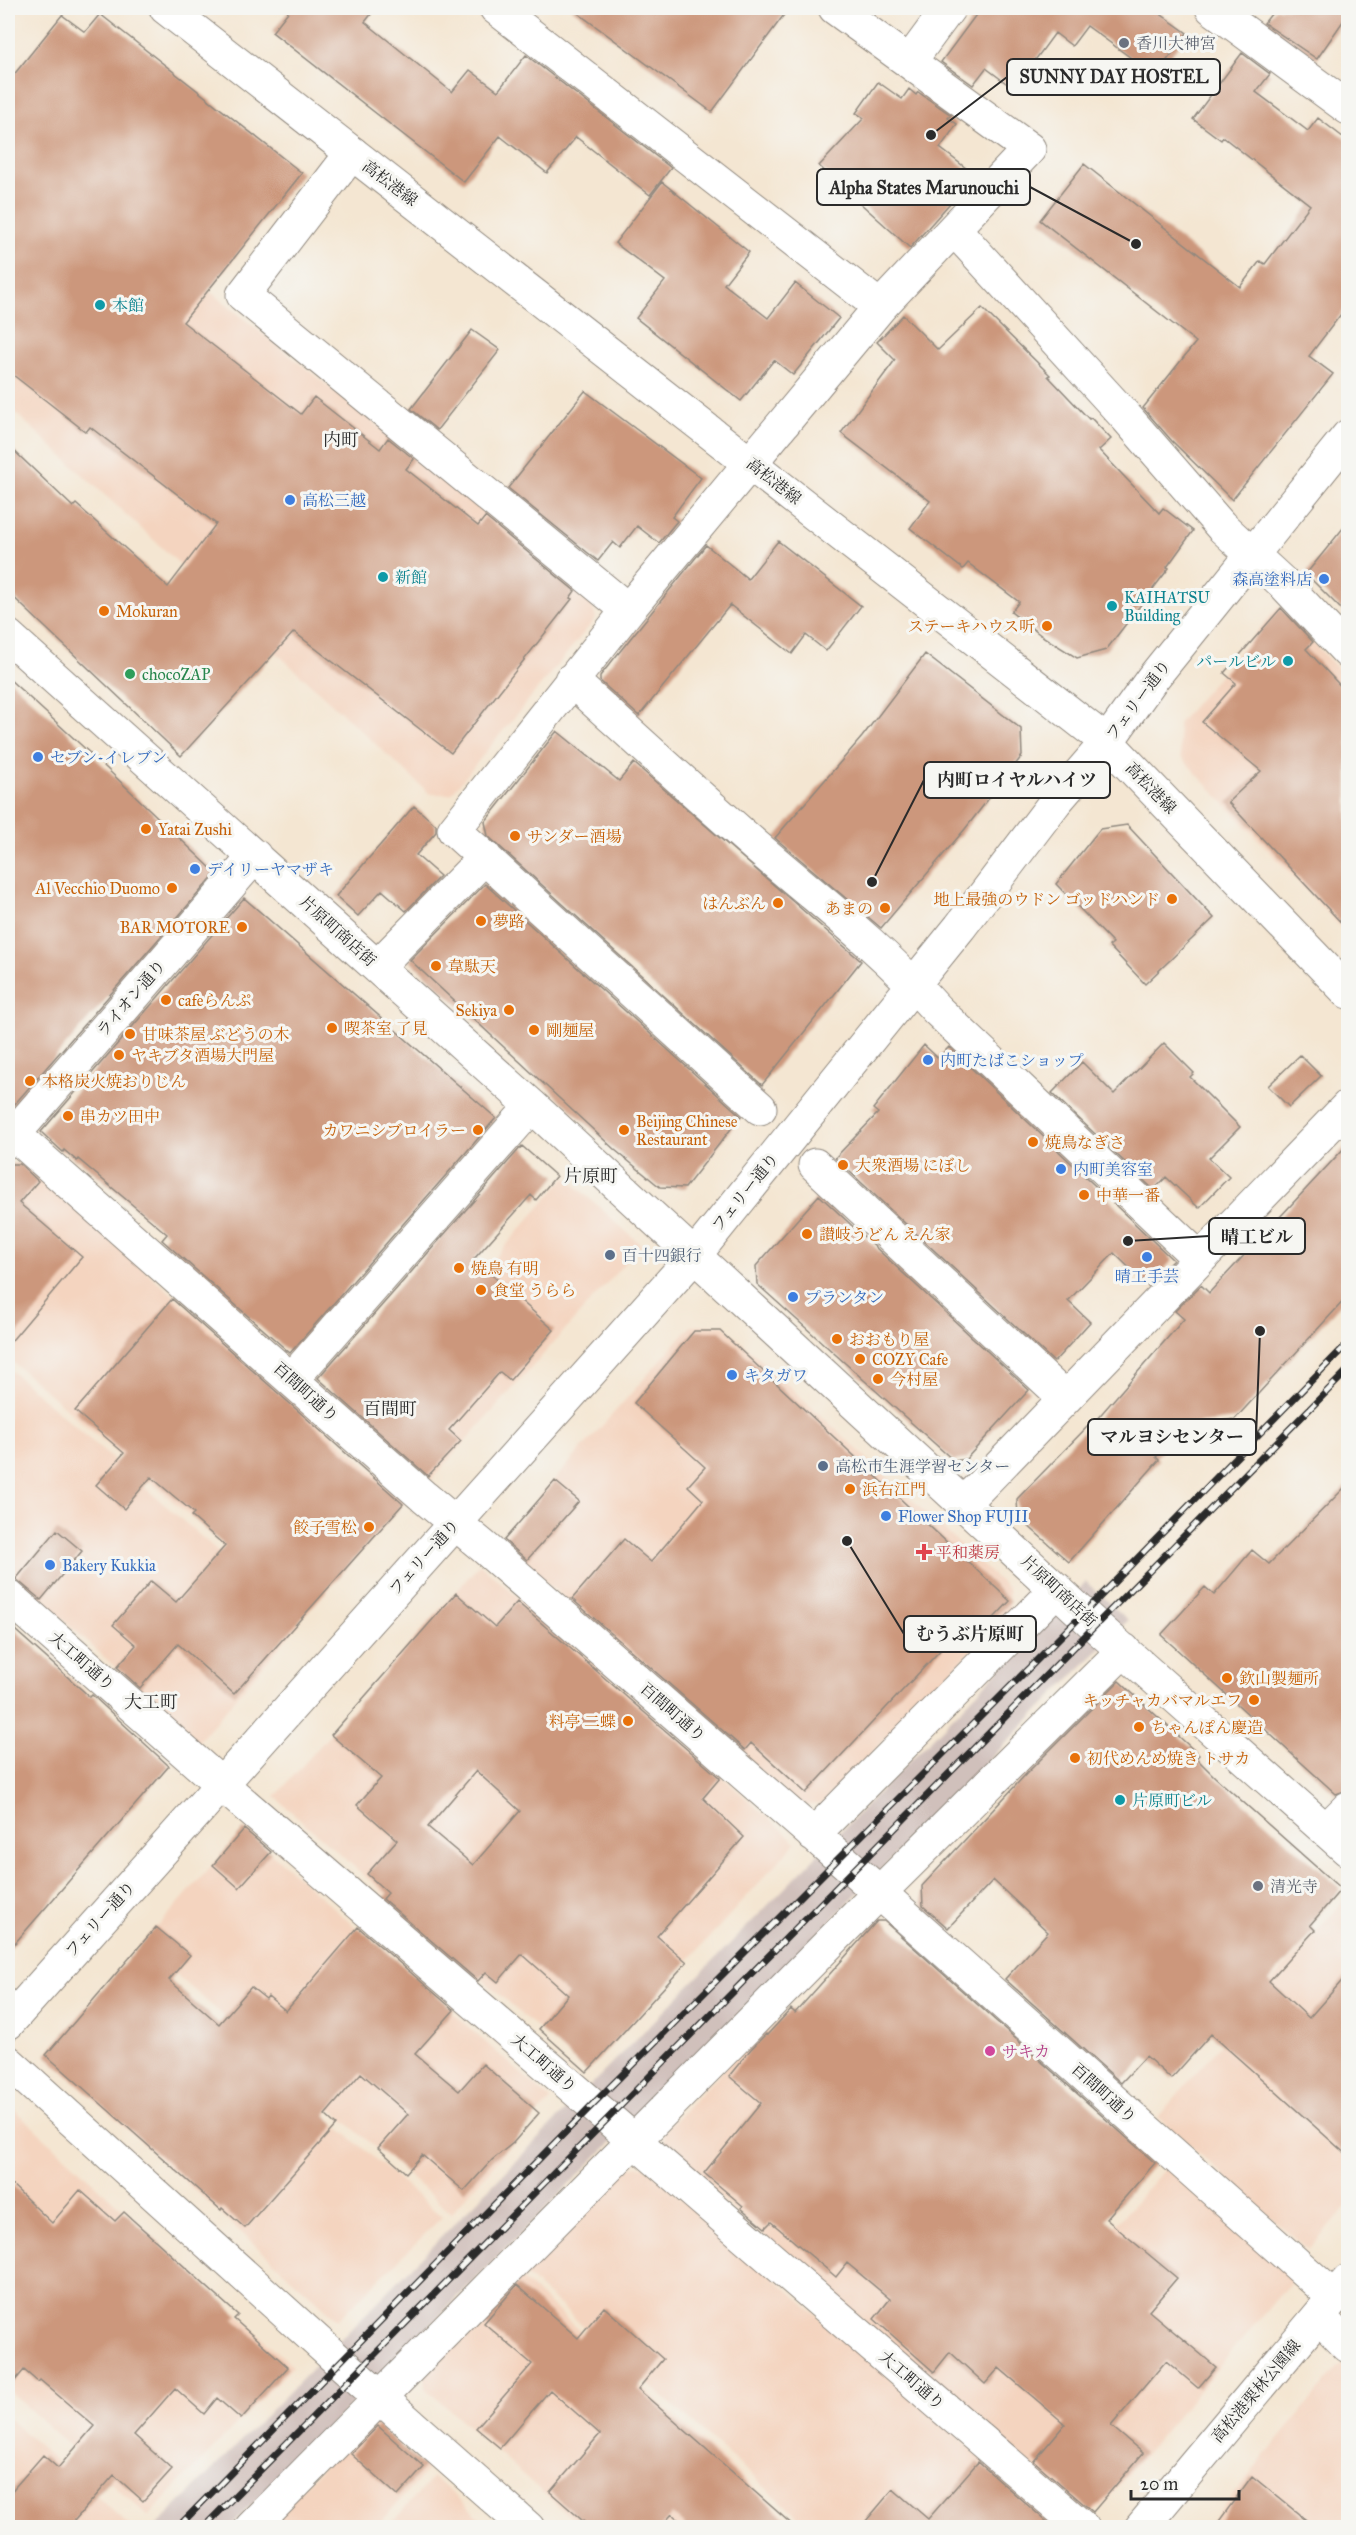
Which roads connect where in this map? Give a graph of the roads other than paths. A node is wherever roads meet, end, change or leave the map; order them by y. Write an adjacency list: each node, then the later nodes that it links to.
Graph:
1 (166, 8): 8 (street, 高松港線)
2 (496, 8): 10 (street)
3 (835, 8): 6 (street)
4 (949, 8): 6 (street)
5 (1212, 8): 7 (street)
6 (910, 61): 9 (street)
7 (1348, 108)
8 (352, 153): 12 (street, 高松港線); 14 (street)
9 (954, 229): 10 (street); 13 (street)
10 (879, 307): 12 (street)
11 (1348, 436): 13 (street, フェリー通り)
12 (750, 462): 14 (street); 18 (street, 高松港線)
13 (1253, 556): 16 (street); 18 (street, フェリー通り)
14 (628, 609): 17 (street)
15 (8, 636): 19 (street, 片原町商店街)
16 (1348, 652)
17 (571, 680): 20 (street); 22 (street)
18 (1107, 742): 22 (street, フェリー通り); 23 (street, 高松港線)
19 (255, 856): 21 (street, 片原町商店街); 27 (street, ライオン通り)
20 (485, 858): 21 (street); 26 (street)
21 (377, 967): 24 (street, 片原町商店街)
22 (914, 984): 29 (street, フェリー通り); 30 (street)
23 (1348, 992)
24 (532, 1106): 29 (street, 片原町商店街); 31 (street)
25 (1348, 1106): 30 (street)
26 (760, 1108)
27 (9, 1135): 31 (street, 百間町通り)
28 (815, 1165): 32 (street)
29 (694, 1256): 33 (street, 片原町商店街); 34 (street, フェリー通り)
30 (1200, 1259): 32 (street)
31 (292, 1379): 34 (street, 百間町通り)
32 (1064, 1397): 33 (street)
33 (964, 1503): 35 (street, 片原町商店街)
34 (455, 1522): 38 (street, フェリー通り); 40 (street, 百間町通り)
35 (1057, 1589): 37 (street, 片原町商店街); 40 (street)
36 (8, 1596): 38 (street, 大工町通り)
37 (1124, 1650): 39 (street, 片原町商店街); 41 (street)
38 (221, 1784): 42 (street, フェリー通り); 44 (street, 大工町通り)
39 (1341, 1829)
40 (813, 1835): 41 (street, 百間町通り)
41 (879, 1893): 44 (street); 45 (street, 百間町通り)
42 (8, 2023)
43 (8, 2062): 47 (street)
44 (633, 2140): 47 (street); 50 (street, 大工町通り)
45 (1334, 2299): 46 (street, 百間町通り); 51 (street, 高松港栗林公園線)
46 (1348, 2346)
47 (379, 2397): 48 (street); 49 (street)
48 (251, 2528)
49 (528, 2528)
50 (1083, 2528)
51 (1141, 2528)

